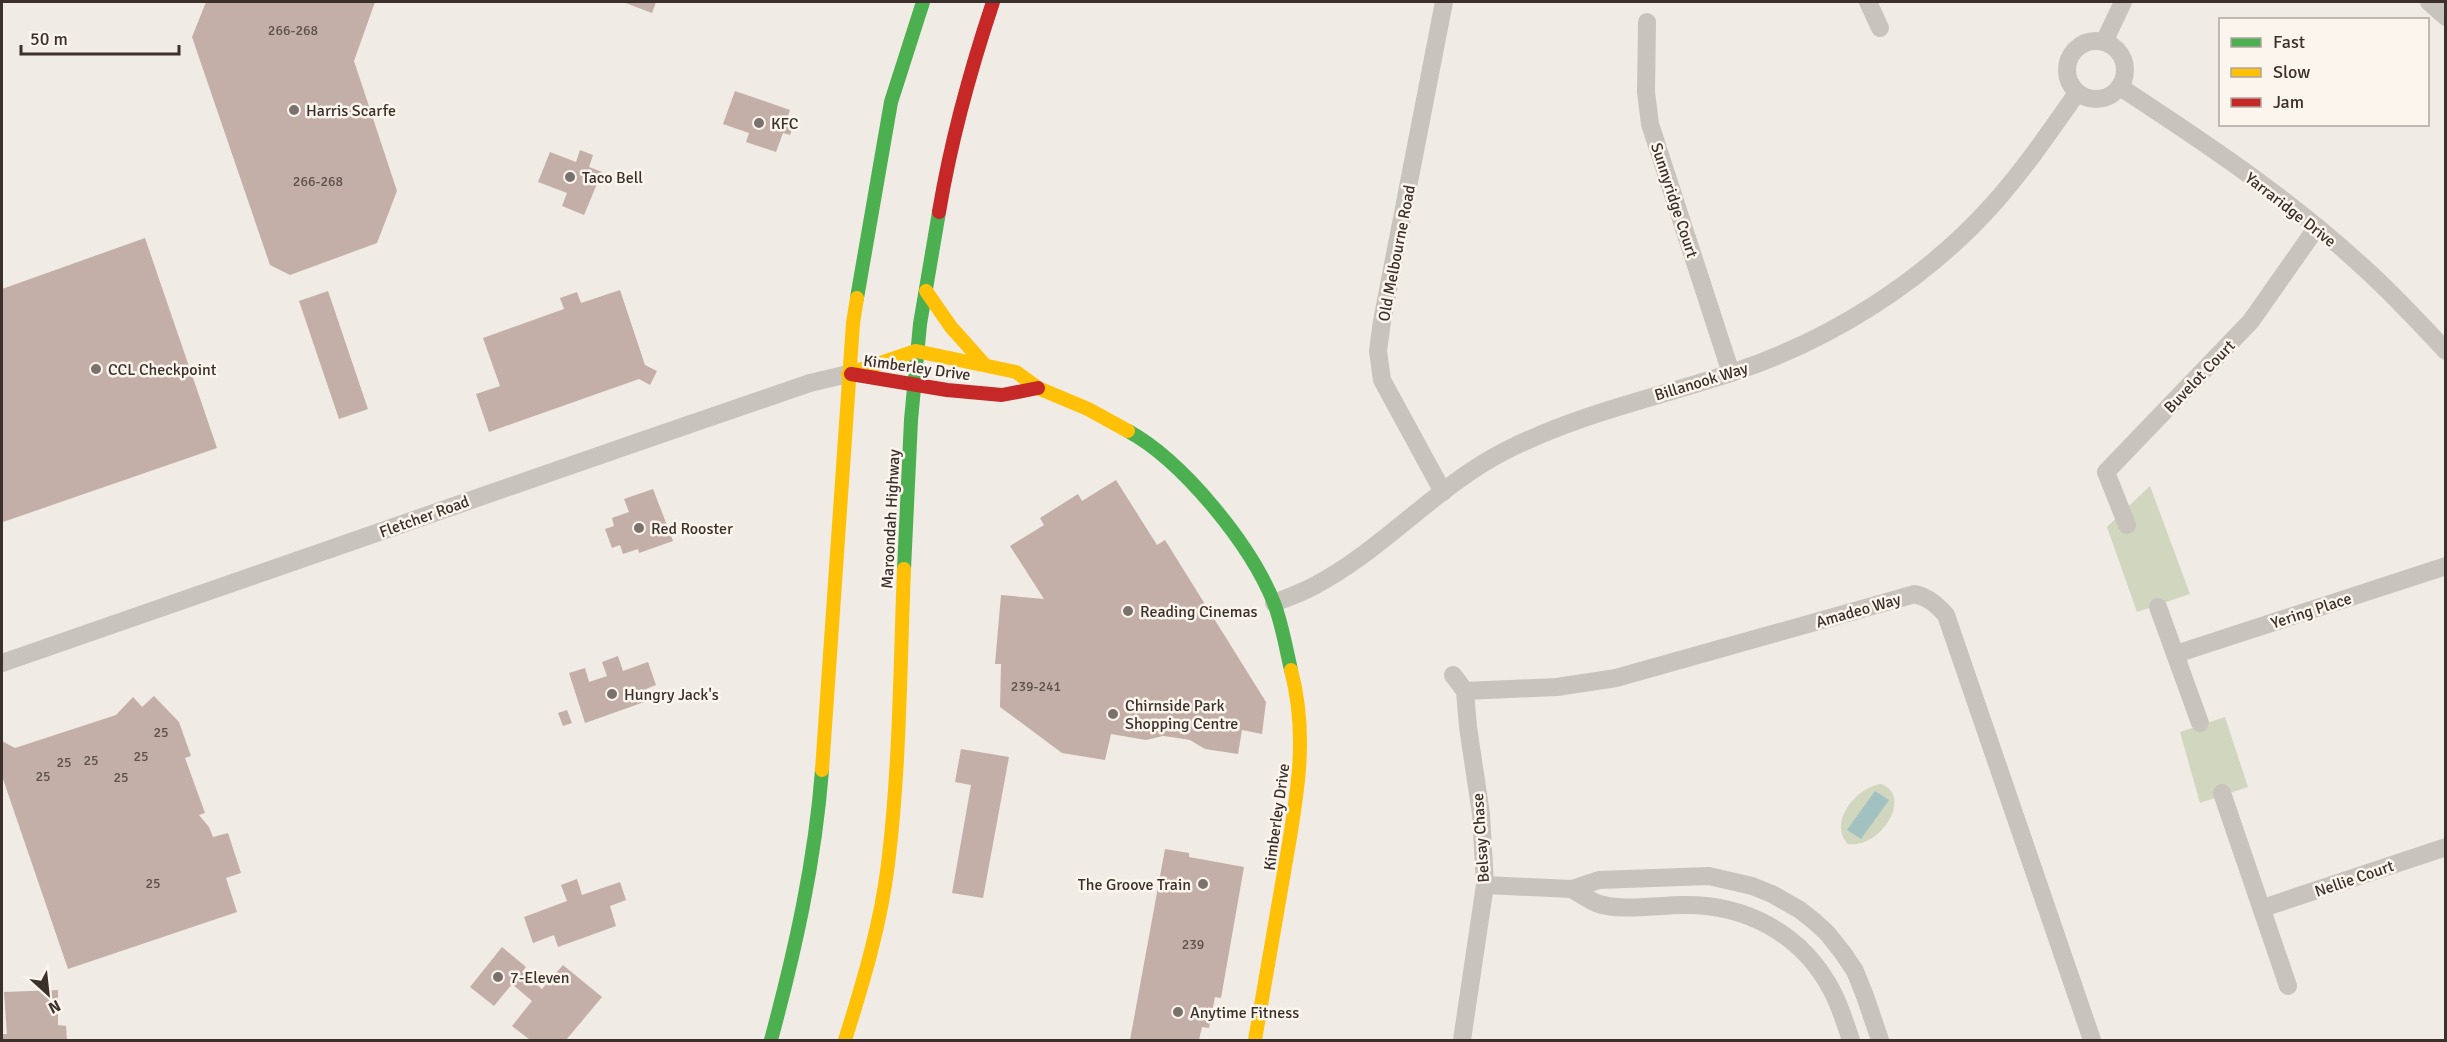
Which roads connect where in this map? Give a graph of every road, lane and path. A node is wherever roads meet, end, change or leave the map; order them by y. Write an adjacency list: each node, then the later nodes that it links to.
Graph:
1 (923, 2): 19 (main road)
2 (993, 2): 14 (main road, Maroondah Highway)
3 (1444, 2): 22 (street, Old Melbourne Road)
4 (1868, 2): 9 (street)
5 (2123, 2): 10 (street)
6 (2429, 2): 7 (street)
7 (2445, 17)
8 (1647, 22): 18 (street, Sunnyridge Court)
9 (1880, 28)
10 (2104, 42): 11 (street); 12 (street)
11 (2120, 87): 12 (street); 13 (street, Yarraridge Drive)
12 (2077, 93): 18 (street, Billanook Way)
13 (2317, 227): 16 (street, Yarraridge Drive); 23 (street, Buvelot Court)
14 (926, 291): 15 (main road, Maroondah Highway); 17 (main road)
15 (916, 351): 17 (main road, Kimberley Drive); 19 (main road, Kimberley Drive); 20 (main road, Maroondah Highway)
16 (2445, 351)
17 (984, 364): 21 (main road, Kimberley Drive)
18 (1731, 373): 22 (street, Billanook Way)
19 (848, 374): 20 (main road, Kimberley Drive); 28 (street, Fletcher Road); 38 (main road)
20 (913, 384): 21 (main road, Kimberley Drive); 39 (main road, Maroondah Highway)
21 (1038, 388): 25 (main road, Kimberley Drive)
22 (1443, 492): 25 (street, Billanook Way)
23 (2127, 525)
24 (2445, 566): 27 (street, Yering Place)
25 (1274, 603): 40 (main road, Kimberley Drive)
26 (2158, 607): 27 (street)
27 (2176, 654): 31 (street)
28 (2, 663)
29 (1453, 675): 30 (street)
30 (1465, 691): 34 (street, Belsay Chase); 44 (street, Amadeo Way)
31 (2200, 723)
32 (2222, 793): 36 (street)
33 (2445, 847): 36 (street, Nellie Court)
34 (1485, 885): 35 (street); 41 (street, Belsay Chase)
35 (1572, 889): 42 (street); 43 (street)
36 (2262, 908): 37 (street)
37 (2288, 986)
38 (771, 1041)
39 (845, 1041)
40 (1255, 1041)
41 (1462, 1041)
42 (1851, 1041)
43 (1880, 1041)
44 (2092, 1041)

